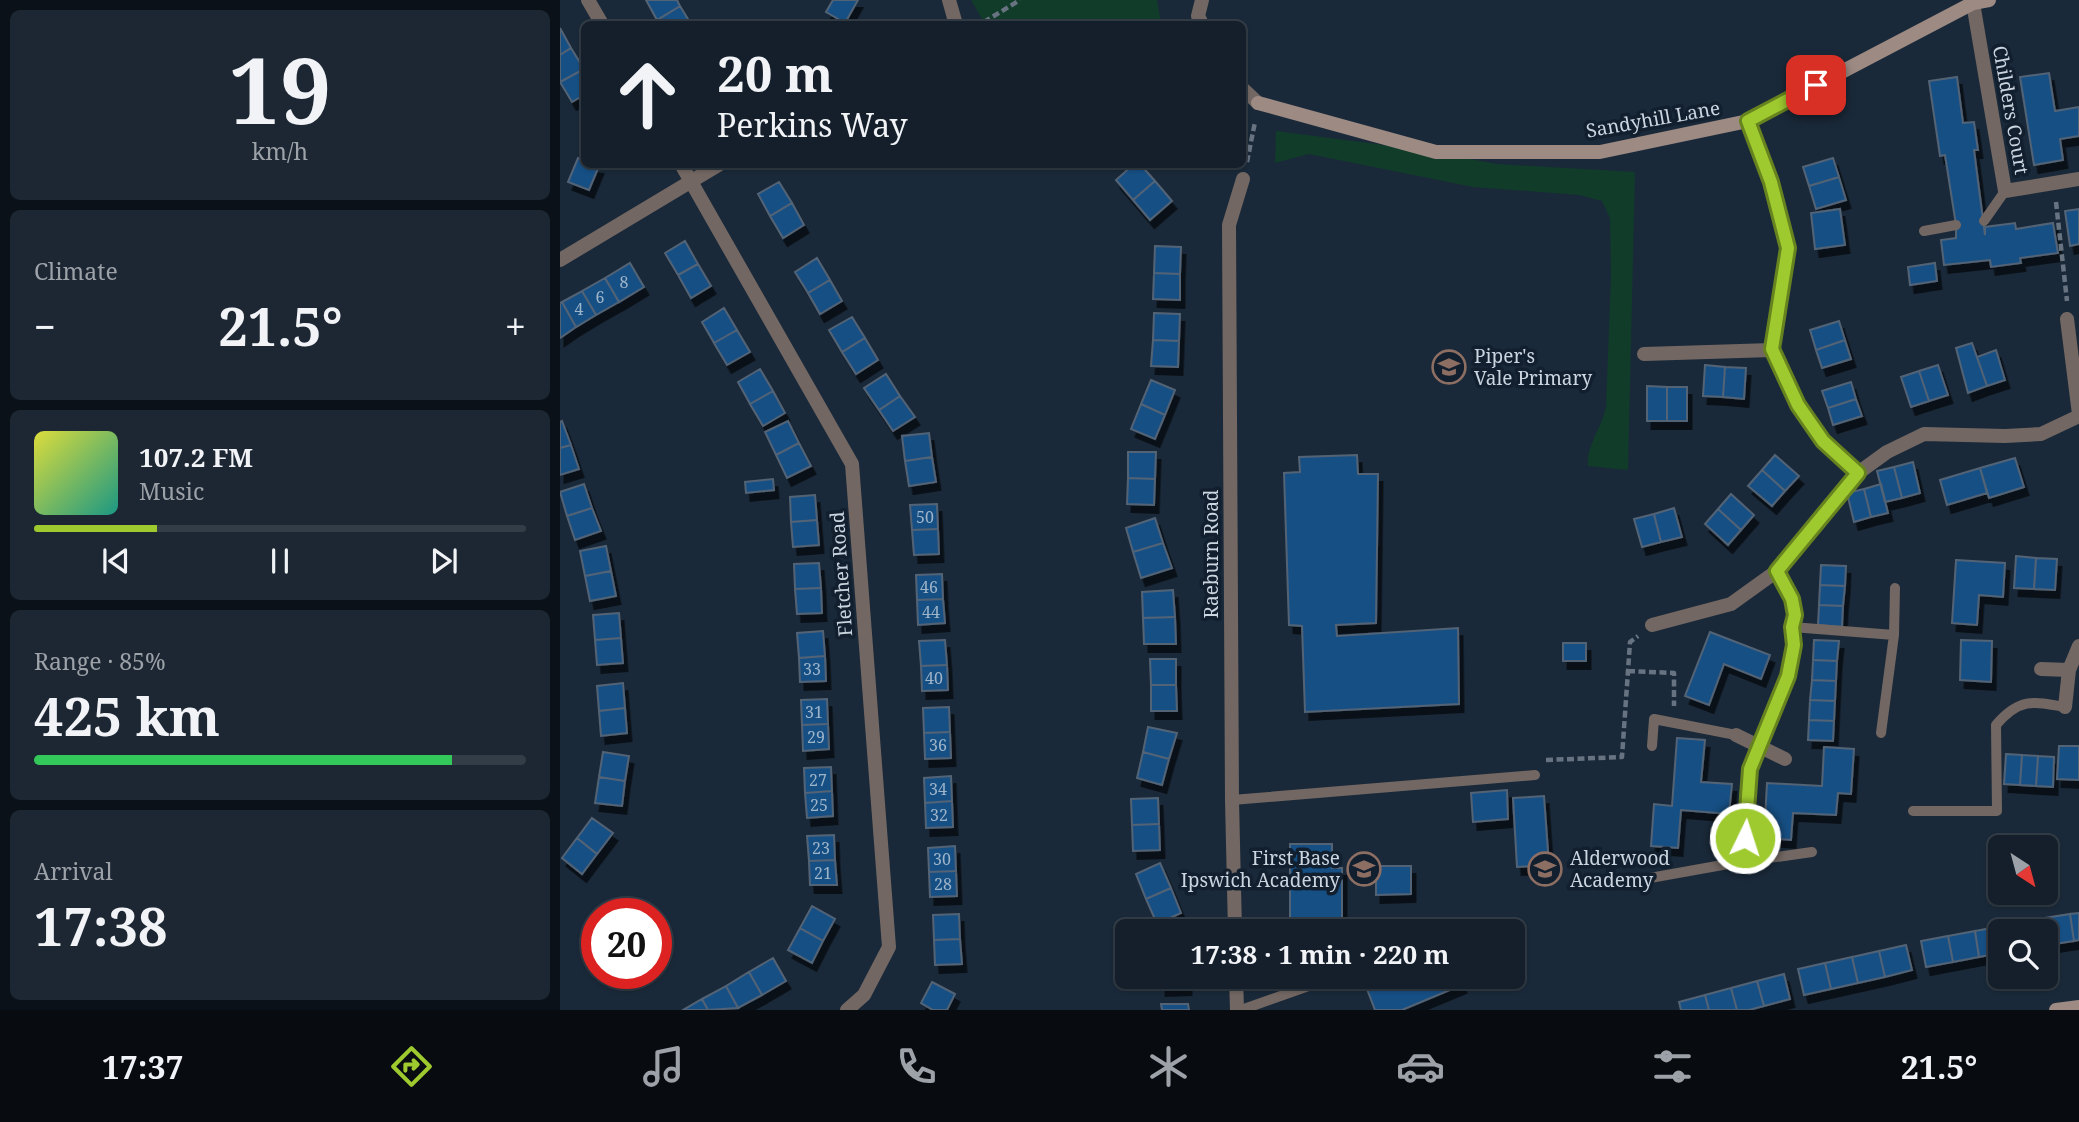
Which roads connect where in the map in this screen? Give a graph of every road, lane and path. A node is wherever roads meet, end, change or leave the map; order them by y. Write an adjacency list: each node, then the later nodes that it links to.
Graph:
1 (588, 0): 7 (street)
2 (949, 0): 8 (street)
3 (1020, 0): 9 (path)
4 (1202, 0): 10 (street)
5 (1989, 0): 6 (street, Sandyhill Lane)
6 (1973, 2): 13 (street, Sandyhill Lane); 20 (street, Childers Court)
7 (600, 21)
8 (955, 21)
9 (986, 21)
10 (1200, 21)
11 (1246, 92): 12 (street)
12 (1258, 103): 13 (street, Sandyhill Lane); 16 (path)
13 (1748, 121): 26 (street)
14 (683, 168): 18 (street, Fletcher Road)
15 (714, 168): 18 (street)
16 (1244, 179): 45 (street, Raeburn Road)
17 (2079, 179): 19 (street, Childers Court)
18 (691, 182): 24 (street); 54 (street, Fletcher Road)
19 (2054, 183): 20 (street, Childers Court); 25 (path)
20 (2006, 191): 21 (lane)
21 (1984, 220)
22 (1956, 225): 23 (lane)
23 (1924, 231)
24 (560, 260)
25 (2067, 319): 28 (street)
26 (1772, 349): 27 (street); 29 (street)
27 (1644, 354)
28 (2079, 415): 29 (street)
29 (1858, 473): 30 (street)
30 (1777, 571): 32 (street); 33 (street)
31 (1895, 588): 34 (lane)
32 (1652, 625): 44 (path)
33 (1792, 627): 34 (lane); 42 (street)
34 (1894, 635): 39 (lane)
35 (2079, 646): 37 (street)
36 (2041, 669): 37 (street)
37 (2071, 680): 38 (street)
38 (2065, 707): 46 (lane)
39 (1881, 733)
40 (1737, 735): 41 (lane); 42 (street)
41 (1652, 746)
42 (1759, 748): 43 (street); 48 (lane)
43 (1785, 759)
44 (1535, 775): 45 (lane)
45 (1232, 800): 50 (street, Raeburn Road)
46 (1913, 811)
47 (1812, 852): 48 (lane)
48 (1744, 861): 49 (lane)
49 (1640, 880)
50 (1235, 919)
51 (1237, 989): 55 (street)
52 (1299, 989): 55 (lane)
53 (2079, 1007): 56 (street)
54 (847, 1010)
55 (1239, 1010)
56 (2056, 1010)

